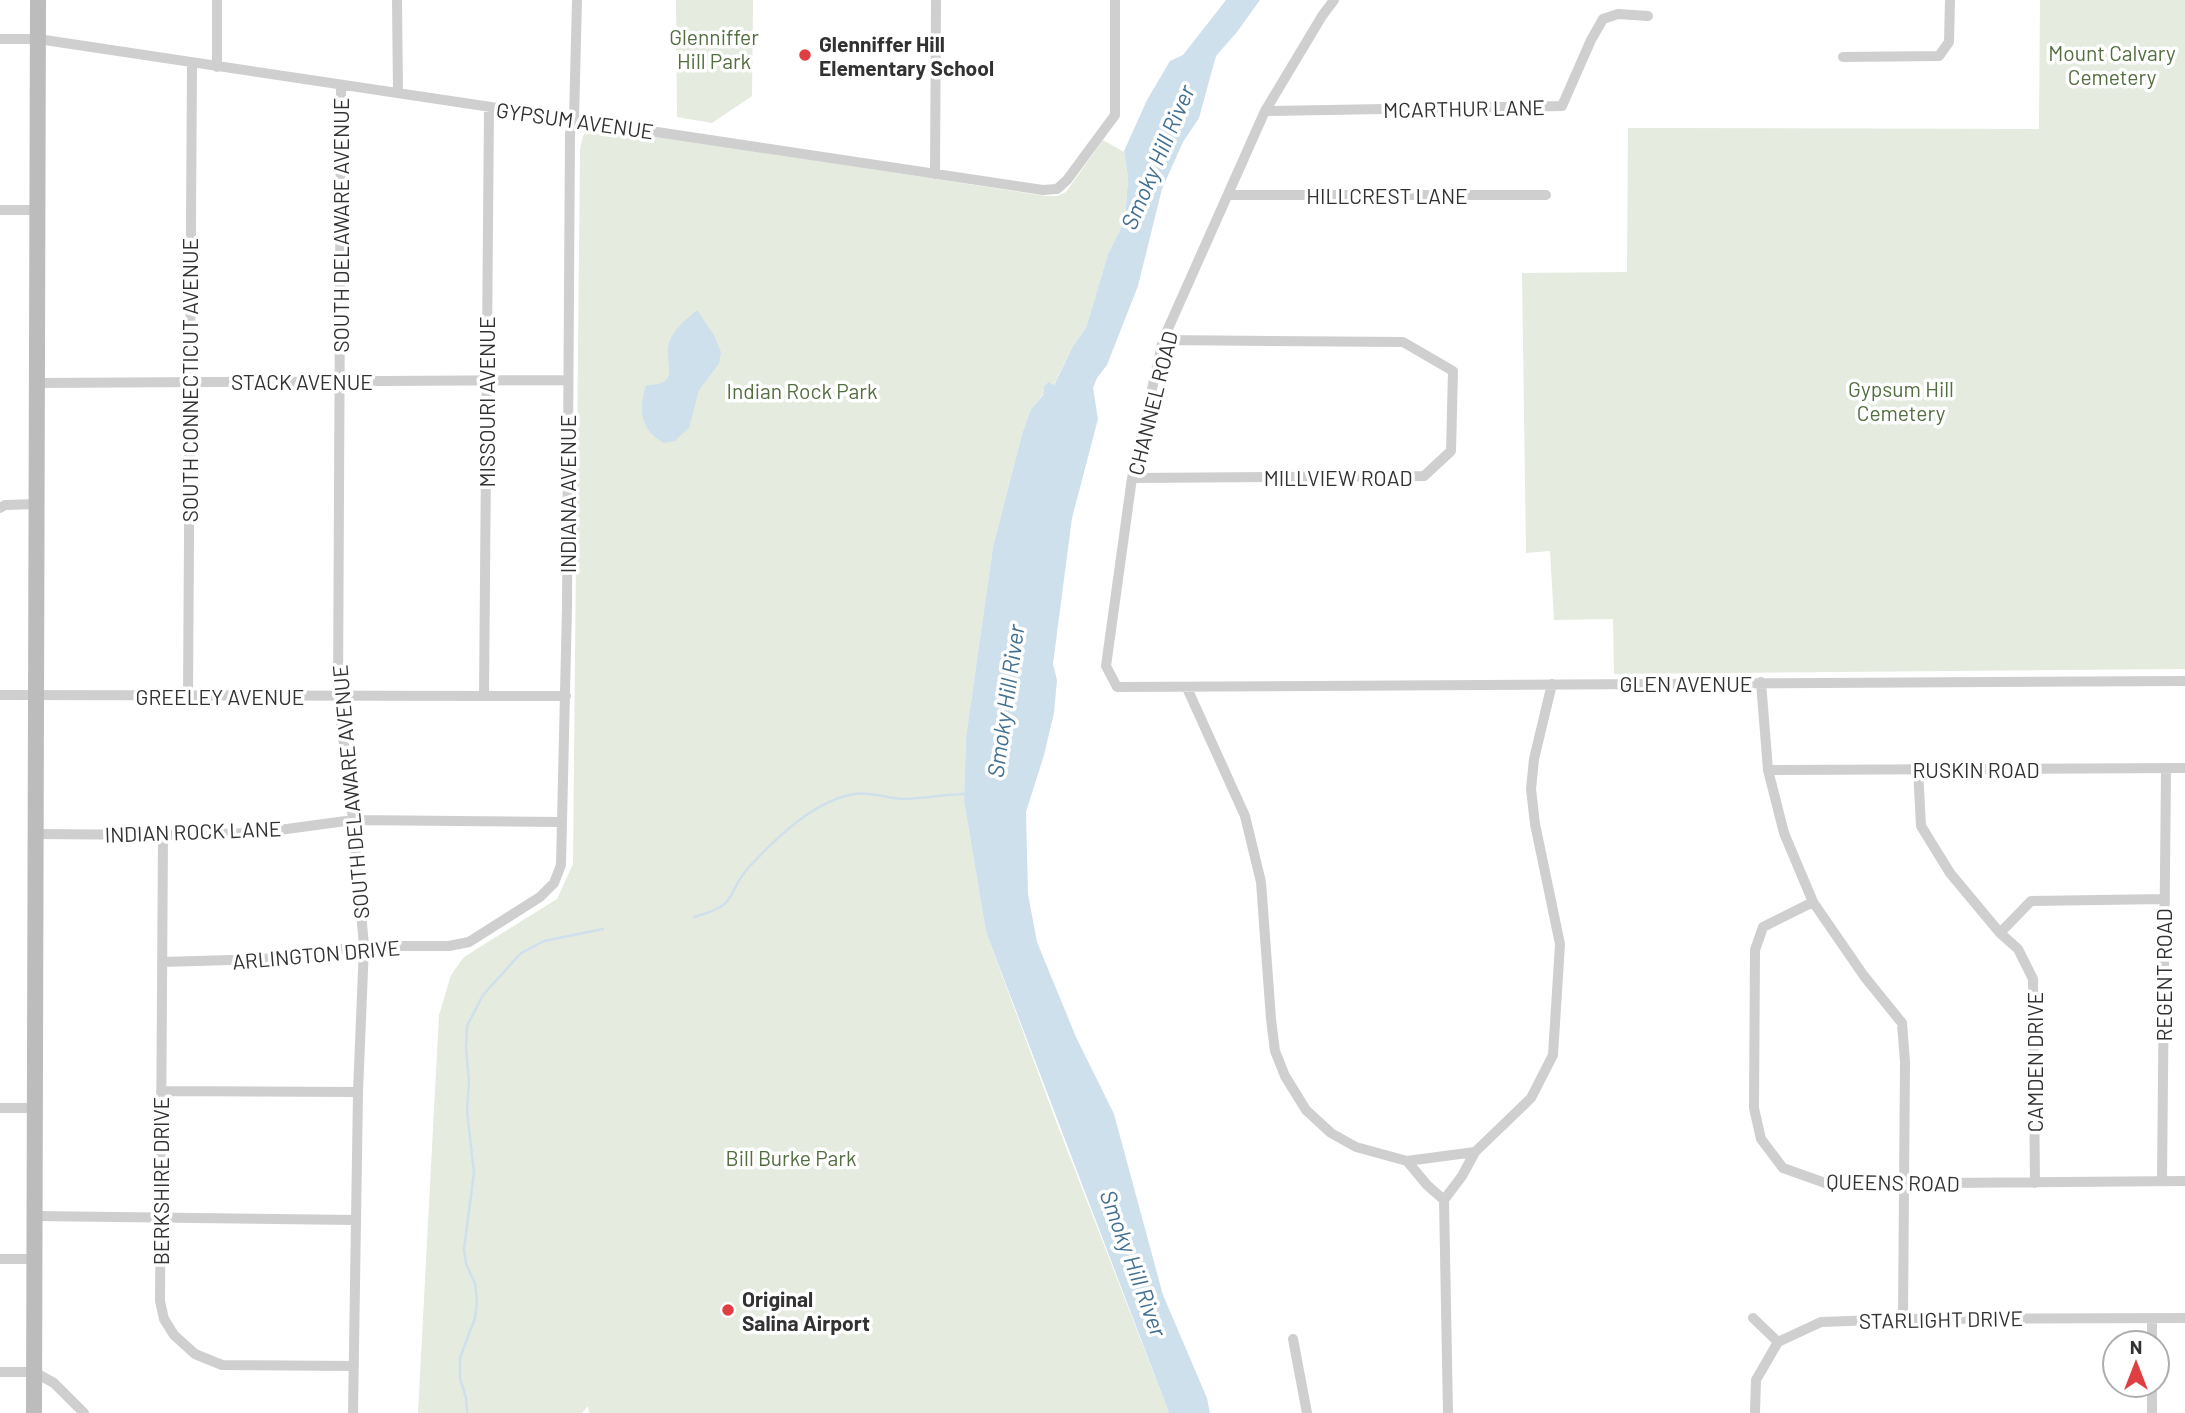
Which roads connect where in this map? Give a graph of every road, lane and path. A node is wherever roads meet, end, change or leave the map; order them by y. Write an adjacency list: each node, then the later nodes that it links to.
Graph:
1 (38, 0): 11 (main road)
2 (217, 0): 14 (street)
3 (397, 0): 16 (street)
4 (577, 0): 19 (street, INDIANA AVENUE)
5 (936, 0): 20 (street)
6 (1115, 0): 20 (street, GYPSUM AVENUE)
7 (1334, 0): 18 (street, CHANNEL ROAD)
8 (1950, 0): 12 (street)
9 (1648, 16): 18 (street, MCARTHUR LANE)
10 (0, 39): 11 (street, GYPSUM AVENUE)
11 (38, 39): 13 (street, GYPSUM AVENUE); 24 (main road)
12 (1843, 57)
13 (192, 64): 14 (street, GYPSUM AVENUE); 29 (street, SOUTH CONNECTICUT AVENUE)
14 (216, 67): 15 (street, GYPSUM AVENUE)
15 (341, 86): 16 (street, GYPSUM AVENUE); 26 (street, SOUTH DELAWARE AVENUE)
16 (398, 93): 17 (street, GYPSUM AVENUE)
17 (489, 107): 19 (street, GYPSUM AVENUE); 27 (street, MISSOURI AVENUE)
18 (1265, 111): 21 (street, CHANNEL ROAD)
19 (574, 119): 20 (street, GYPSUM AVENUE); 28 (street, INDIANA AVENUE)
20 (934, 174)
21 (1228, 195): 22 (street, HILLCREST LANE); 25 (street, CHANNEL ROAD)
22 (1546, 195)
23 (0, 210): 24 (street)
24 (37, 210): 30 (main road)
25 (1163, 340): 31 (street, CHANNEL ROAD); 31 (street, MILLVIEW ROAD)
26 (339, 380): 27 (street, STACK AVENUE); 29 (street, STACK AVENUE); 40 (street, SOUTH DELAWARE AVENUE)
27 (486, 380): 28 (street, STACK AVENUE); 41 (street, MISSOURI AVENUE)
28 (567, 380): 42 (street, INDIANA AVENUE)
29 (189, 382): 30 (street, STACK AVENUE); 43 (street, SOUTH CONNECTICUT AVENUE)
30 (36, 383): 32 (main road)
31 (1132, 478): 37 (street, CHANNEL ROAD)
32 (36, 504): 33 (street); 39 (main road)
33 (0, 508)
34 (2185, 681): 35 (street, GLEN AVENUE)
35 (1761, 682): 36 (street, GLEN AVENUE); 47 (street)
36 (1552, 684): 37 (street, GLEN AVENUE); 62 (street)
37 (1187, 688): 63 (street)
38 (0, 695): 39 (street, GREELEY AVENUE)
39 (35, 695): 43 (street, GREELEY AVENUE); 50 (main road)
40 (338, 696): 41 (street, GREELEY AVENUE); 43 (street, GREELEY AVENUE); 48 (street, SOUTH DELAWARE AVENUE)
41 (484, 696): 42 (street, GREELEY AVENUE)
42 (565, 696): 49 (street, INDIANA AVENUE)
43 (188, 697)
44 (2185, 768): 46 (street, RUSKIN ROAD)
45 (1918, 769): 46 (street, RUSKIN ROAD); 47 (street, RUSKIN ROAD); 54 (street, CAMDEN DRIVE)
46 (2166, 769): 52 (street, REGENT ROAD)
47 (1768, 770): 53 (street)
48 (353, 820): 49 (street, INDIAN ROCK LANE); 51 (street, INDIAN ROCK LANE); 56 (street, SOUTH DELAWARE AVENUE)
49 (561, 822): 55 (street, INDIANA AVENUE)
50 (35, 834): 51 (street, INDIAN ROCK LANE); 61 (main road)
51 (163, 835): 57 (street, BERKSHIRE DRIVE)
52 (2164, 899): 54 (street); 64 (street, REGENT ROAD)
53 (1813, 902): 67 (street); 67 (street, QUEENS ROAD)
54 (2000, 933): 66 (street, CAMDEN DRIVE)
55 (469, 942): 56 (street, ARLINGTON DRIVE)
56 (364, 946): 57 (street, ARLINGTON DRIVE); 59 (street, SOUTH DELAWARE AVENUE)
57 (162, 962): 58 (street, BERKSHIRE DRIVE)
58 (161, 1091): 59 (street); 70 (street, BERKSHIRE DRIVE)
59 (358, 1092): 71 (street, SOUTH DELAWARE AVENUE)
60 (0, 1108): 61 (street)
61 (34, 1108): 69 (main road)
62 (1475, 1152): 63 (street); 68 (street)
63 (1407, 1161): 68 (street)
64 (2162, 1181): 65 (street, QUEENS ROAD); 66 (street, QUEENS ROAD)
65 (2185, 1181)
66 (2035, 1183): 67 (street, QUEENS ROAD)
67 (1904, 1185): 77 (street)
68 (1444, 1200): 88 (street)
69 (34, 1216): 70 (street); 73 (main road)
70 (160, 1220): 71 (street); 81 (street, BERKSHIRE DRIVE)
71 (356, 1220): 81 (street, SOUTH DELAWARE AVENUE)
72 (0, 1259): 73 (street)
73 (34, 1259): 83 (main road)
74 (1753, 1318): 80 (street)
75 (2152, 1318): 76 (street, STARLIGHT DRIVE); 77 (street, STARLIGHT DRIVE); 78 (street)
76 (2185, 1318)
77 (1903, 1319): 80 (street, STARLIGHT DRIVE)
78 (2152, 1329)
79 (1293, 1339): 87 (street)
80 (1778, 1342): 89 (street)
81 (354, 1366): 86 (street, SOUTH DELAWARE AVENUE)
82 (0, 1372): 83 (street)
83 (34, 1372): 84 (main road); 85 (street)
84 (34, 1413)
85 (84, 1413)
86 (353, 1413)
87 (1307, 1413)
88 (1448, 1413)
89 (1755, 1413)

